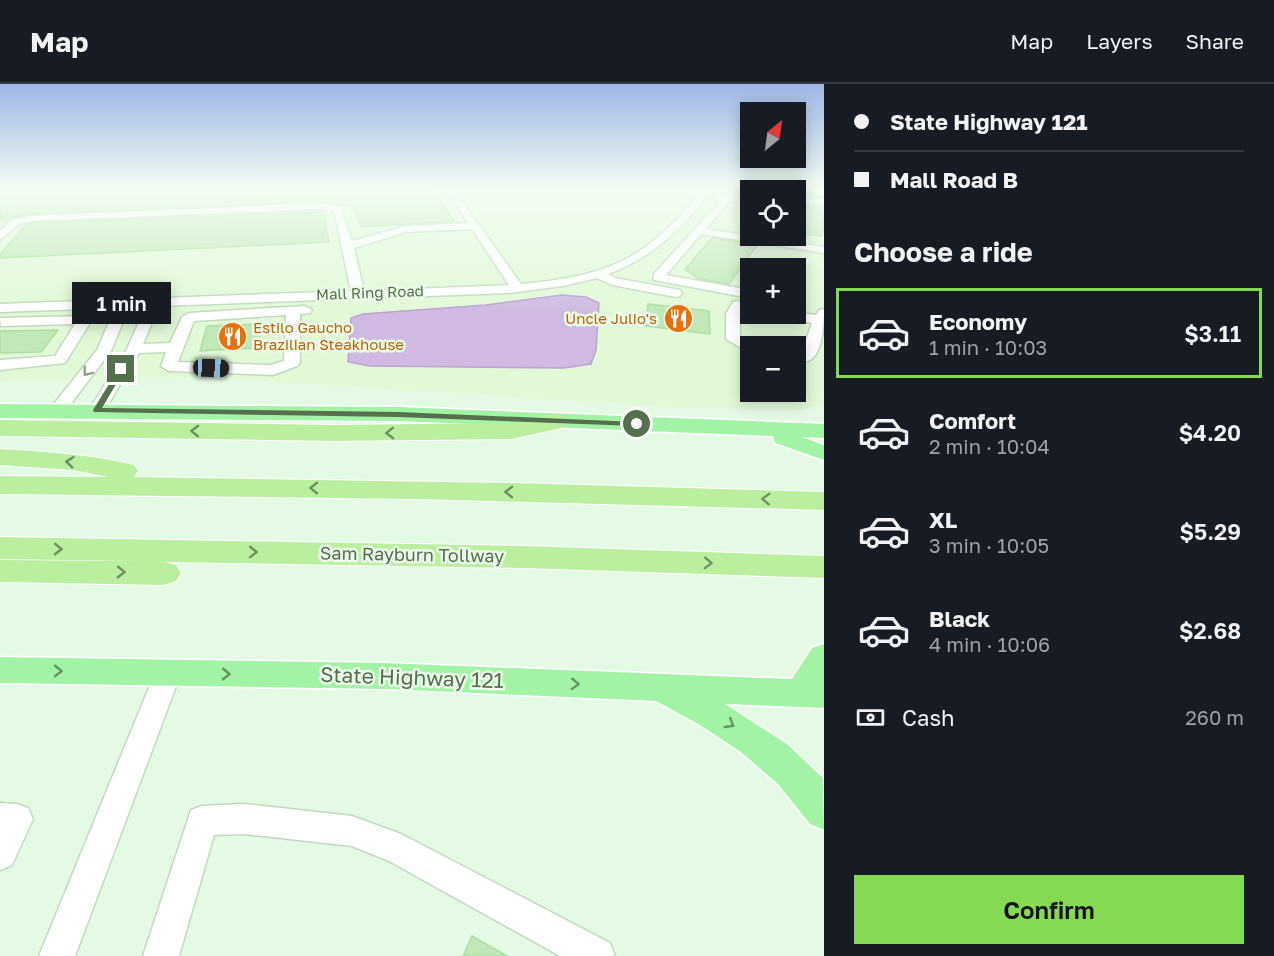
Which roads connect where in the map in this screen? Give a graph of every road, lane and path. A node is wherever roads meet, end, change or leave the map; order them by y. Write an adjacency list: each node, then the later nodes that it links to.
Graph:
1 (344, 231): 9 (street)
2 (399, 231): 9 (street)
3 (477, 231): 12 (street)
4 (668, 231): 11 (street, Mall Ring Road)
5 (699, 231): 13 (street)
6 (747, 231): 10 (street)
7 (806, 238): 8 (street)
8 (824, 240)
9 (348, 246): 14 (street)
10 (824, 250)
11 (596, 273): 12 (street, Mall Ring Road); 18 (street)
12 (517, 288): 14 (street, Mall Ring Road)
13 (740, 292)
14 (357, 293): 15 (street, Mall Ring Road)
15 (315, 295): 16 (street, Mall Ring Road); 22 (street)
16 (154, 302): 17 (street, Mall Ring Road); 28 (street)
17 (124, 303): 20 (street, Mall Ring Road); 31 (street, one-way to 31)
18 (740, 305)
19 (806, 306): 24 (street)
20 (0, 308)
21 (740, 309): 26 (street)
22 (293, 313): 27 (street); 27 (street)
23 (806, 313): 24 (street)
24 (823, 313): 29 (street)
25 (0, 322): 30 (street)
26 (740, 343)
27 (175, 347): 28 (street)
28 (134, 349): 32 (street)
29 (806, 356)
30 (0, 365)
31 (57, 410): 32 (main road); 33 (main road)
32 (96, 410): 34 (main road)
33 (0, 411)
34 (553, 422): 36 (main road); 37 (highway, one-way to 37)
35 (824, 422): 36 (main road)
36 (721, 426): 38 (main road); 39 (main road)
37 (0, 428)
38 (824, 431)
39 (824, 453)
40 (0, 458): 42 (highway, one-way to 40)
41 (0, 486): 42 (highway)
42 (210, 486): 43 (highway, one-way to 42)
43 (824, 501)
44 (0, 548): 45 (highway, Sam Rayburn Tollway, one-way to 45)
45 (518, 566): 46 (highway, one-way to 46); 47 (highway, one-way to 45)
46 (824, 567)
47 (0, 571)
48 (824, 657): 52 (main road)
49 (0, 670): 50 (main road, State Highway 121, one-way to 50)
50 (168, 673): 51 (main road, State Highway 121, one-way to 51); 56 (street)
51 (659, 687): 52 (main road, State Highway 121); 53 (main road, one-way to 53)
52 (813, 694)
53 (824, 811)
54 (0, 818): 55 (street)
55 (0, 854)
56 (57, 956)
57 (161, 956): 58 (street)
58 (597, 956)

